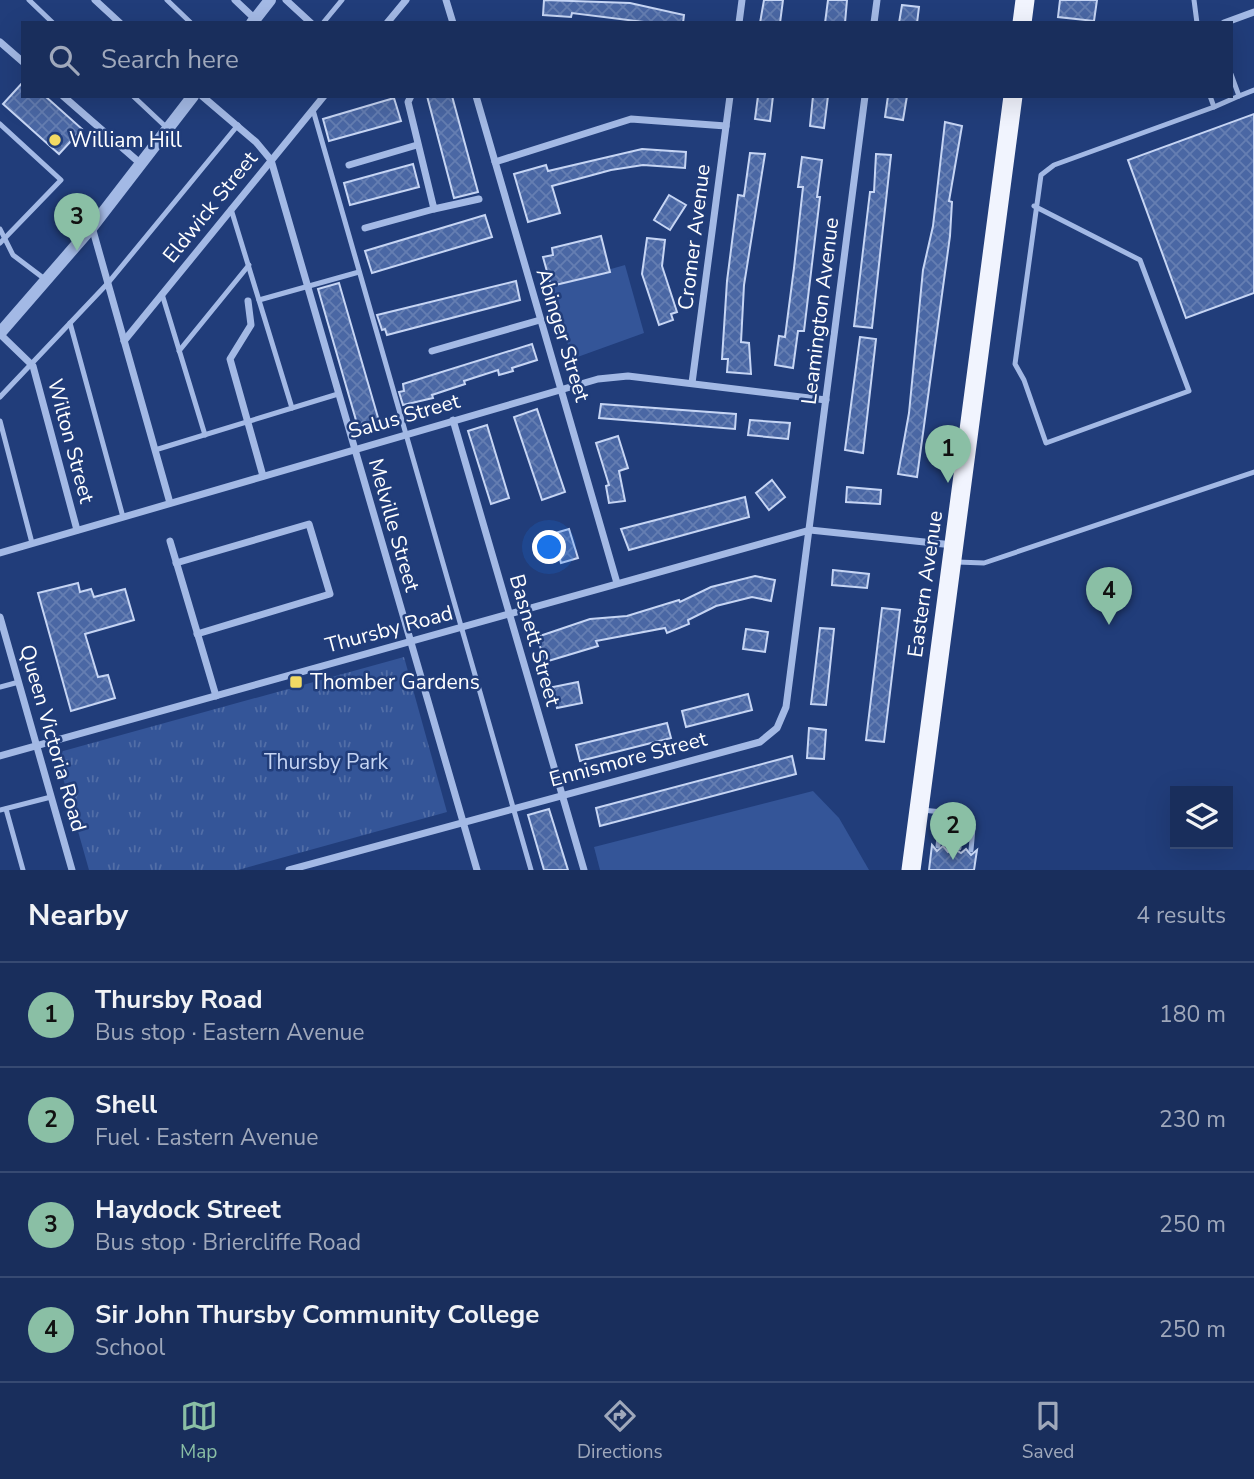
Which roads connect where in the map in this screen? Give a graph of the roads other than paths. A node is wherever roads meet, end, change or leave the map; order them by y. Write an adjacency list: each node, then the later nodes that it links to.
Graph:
1 (29, 0): 15 (lane)
2 (95, 0): 16 (street)
3 (167, 0): 17 (lane)
4 (235, 0): 18 (street)
5 (270, 0): 18 (street)
6 (286, 0): 19 (street)
7 (342, 0): 20 (lane)
8 (406, 0): 21 (street)
9 (446, 0): 22 (street)
10 (742, 0): 23 (street)
11 (877, 0): 24 (street)
12 (1025, 0): 25 (highway)
13 (1194, 0): 26 (lane)
14 (1254, 12): 27 (street)
15 (51, 21)
16 (118, 21)
17 (189, 21)
18 (253, 21)
19 (309, 21)
20 (325, 21)
21 (389, 21)
22 (452, 21)
23 (739, 21)
24 (874, 21)
25 (1022, 21)
26 (1197, 21)
27 (1229, 21)
28 (0, 42): 29 (street)
29 (21, 60)
30 (1233, 80): 32 (lane)
31 (1254, 90): 32 (lane)
32 (1239, 96): 44 (lane)
33 (65, 98): 53 (street)
34 (134, 98): 49 (lane)
35 (191, 98): 49 (street)
36 (204, 98): 47 (street, Melville Street)
37 (322, 98): 45 (street, Eldwick Street)
38 (410, 98): 50 (street)
39 (476, 98): 52 (street, Abinger Street)
40 (730, 98): 48 (street, Cromer Avenue)
41 (865, 98): 82 (street, Leamington Avenue)
42 (1013, 98): 100 (highway, Eastern Avenue)
43 (1211, 98): 44 (lane)
44 (1214, 107): 56 (lane)
45 (313, 110): 51 (street, Eldwick Street); 64 (lane)
46 (0, 124): 62 (lane)
47 (238, 125): 51 (street, Melville Street); 66 (lane)
48 (726, 126): 52 (street); 78 (street, Cromer Avenue)
49 (168, 129): 53 (street)
50 (417, 145): 54 (street); 58 (street)
51 (271, 160): 57 (street, Eldwick Street); 67 (street, Melville Street)
52 (495, 162): 71 (street, Abinger Street)
53 (141, 164): 59 (street)
54 (349, 165)
55 (479, 199): 58 (street)
56 (1034, 206): 56 (lane)
57 (231, 209): 63 (lane); 68 (street, Eldwick Street)
58 (434, 209): 60 (street)
59 (92, 227): 65 (street); 66 (street)
60 (365, 228)
61 (0, 229): 62 (lane)
62 (2, 240): 65 (lane)
63 (248, 265): 69 (lane); 75 (lane)
64 (359, 272): 67 (lane); 87 (lane)
65 (46, 280): 73 (street)
66 (108, 283): 72 (lane); 74 (street)
67 (307, 286): 69 (lane); 80 (street, Melville Street)
68 (162, 295): 74 (street, Eldwick Street); 75 (lane)
69 (259, 300): 83 (lane)
70 (248, 301): 86 (street)
71 (540, 320): 76 (street); 79 (street, Abinger Street)
72 (70, 323): 77 (lane); 94 (lane)
73 (0, 334): 77 (street, Wilton Street)
74 (124, 341): 90 (street)
75 (179, 351): 88 (lane)
76 (432, 351)
77 (30, 364): 81 (lane); 95 (street, Wilton Street)
78 (692, 383): 79 (street, Salus Street); 82 (street, Salus Street)
79 (561, 388): 84 (street, Salus Street); 102 (street, Abinger Street)
80 (338, 394): 83 (lane); 89 (street, Melville Street)
81 (0, 397)
82 (826, 400): 96 (street, Leamington Avenue)
83 (292, 408): 86 (lane)
84 (453, 420): 87 (street, Salus Street); 103 (street, Basnett Street)
85 (0, 421): 98 (lane)
86 (247, 422): 88 (lane); 92 (street)
87 (406, 434): 89 (street, Salus Street); 105 (lane)
88 (205, 435): 90 (lane)
89 (354, 449): 92 (street, Salus Street); 107 (street, Melville Street)
90 (155, 450): 93 (street)
91 (1254, 472): 100 (lane)
92 (263, 476): 93 (street, Salus Street)
93 (170, 503): 94 (street, Salus Street)
94 (123, 517): 95 (street, Salus Street)
95 (77, 530): 98 (street, Salus Street)
96 (810, 530): 100 (street, Thursby Road); 102 (street, Thursby Road); 113 (street, Ennismore Street)
97 (170, 541): 101 (street)
98 (32, 543): 99 (street, Salus Street)
99 (0, 553)
100 (953, 553): 117 (highway, Eastern Avenue)
101 (176, 563): 106 (street); 106 (street)
102 (617, 583): 103 (street, Thursby Road)
103 (510, 614): 105 (street, Thursby Road); 113 (street, Basnett Street)
104 (0, 617): 108 (street, Queen Victoria Road)
105 (461, 627): 107 (street, Thursby Road); 115 (lane)
106 (197, 634): 110 (street)
107 (410, 640): 110 (street, Thursby Road); 121 (street, Melville Street)
108 (19, 682): 109 (lane); 111 (street, Queen Victoria Road)
109 (0, 688)
110 (216, 696): 111 (street, Thursby Road)
111 (37, 746): 112 (street, Thursby Road); 114 (street, Queen Victoria Road)
112 (0, 757)
113 (562, 794): 115 (street, Ennismore Street); 131 (street, Basnett Street)
114 (51, 797): 116 (lane); 127 (street, Queen Victoria Road)
115 (513, 808): 121 (street, Ennismore Street); 130 (lane)
116 (3, 810): 126 (lane)
117 (919, 810): 118 (lane); 132 (highway, Eastern Avenue)
118 (942, 812): 119 (lane); 122 (lane)
119 (952, 813): 120 (lane); 123 (lane)
120 (962, 814): 124 (lane); 125 (lane)
121 (464, 823): 128 (street, Ennismore Street); 129 (street, Melville Street)
122 (938, 846)
123 (949, 847)
124 (959, 848)
125 (971, 849)
126 (23, 870)
127 (72, 870)
128 (289, 870)
129 (477, 870)
130 (531, 870)
131 (584, 870)
132 (911, 870)

